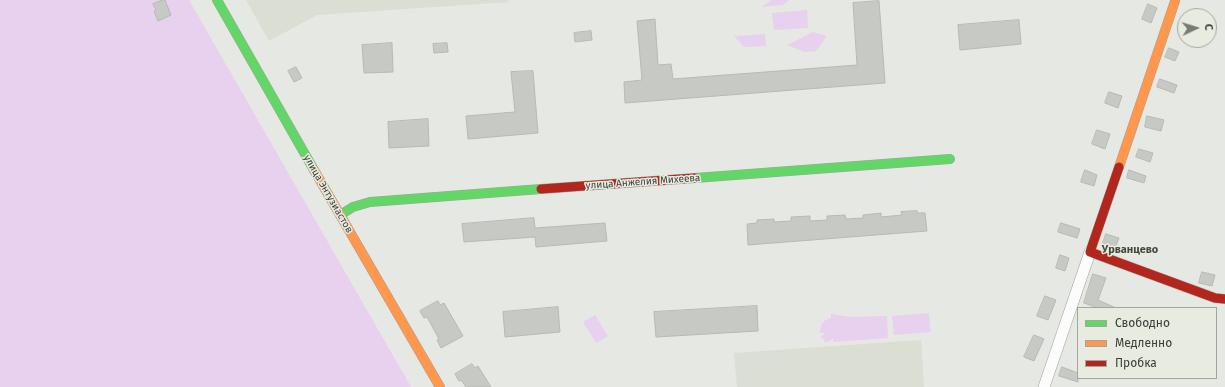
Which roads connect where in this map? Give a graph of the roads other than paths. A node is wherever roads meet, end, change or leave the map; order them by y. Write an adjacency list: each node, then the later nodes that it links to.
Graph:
1 (217, 0): 4 (street, улица Энтузиастов)
2 (1175, 1): 5 (street)
3 (950, 159): 4 (street, улица Анжелия Михеева)
4 (340, 215): 7 (street, улица Энтузиастов)
5 (1090, 252): 6 (street); 8 (street)
6 (1225, 299)
7 (440, 387)
8 (1044, 387)

